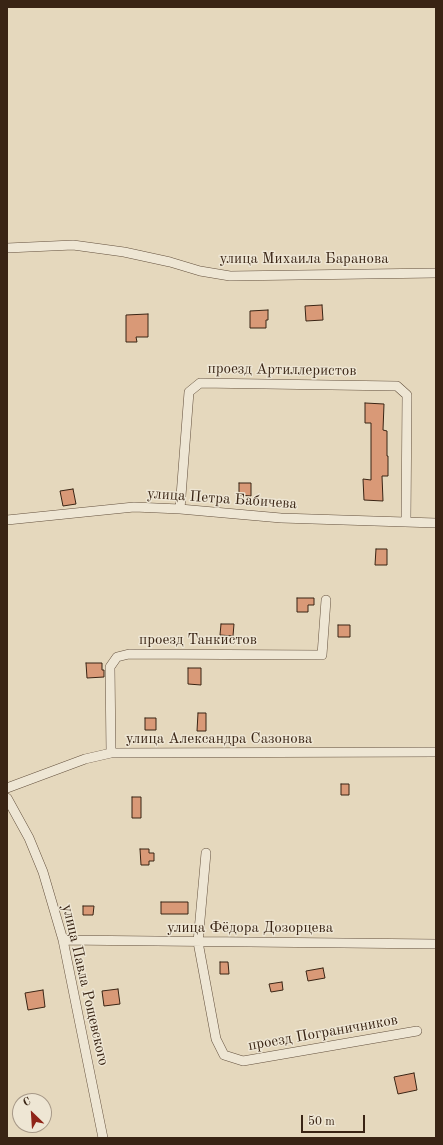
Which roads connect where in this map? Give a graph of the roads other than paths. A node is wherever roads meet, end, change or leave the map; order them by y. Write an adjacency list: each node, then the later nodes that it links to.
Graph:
1 (7, 248): 2 (street, улица Михаила Баранова)
2 (436, 273)
3 (180, 509): 4 (street, улица Петра Бабичева); 5 (street, улица Петра Бабичева); 5 (street, проезд Артиллеристов)
4 (7, 520)
5 (406, 522): 6 (street, улица Петра Бабичева)
6 (436, 523)
7 (326, 600): 9 (street, проезд Танкистов)
8 (436, 752): 9 (street, улица Александра Сазонова)
9 (110, 753): 10 (street, улица Александра Сазонова)
10 (7, 788)
11 (7, 798): 13 (street, улица Павла Рощевского)
12 (206, 853): 14 (street, проезд Пограничников)
13 (63, 940): 14 (street, улица Фёдора Дозорцева); 17 (street, улица Павла Рощевского)
14 (198, 942): 15 (street, улица Фёдора Дозорцева); 16 (street, проезд Пограничников)
15 (436, 944)
16 (417, 1031)
17 (103, 1138)

